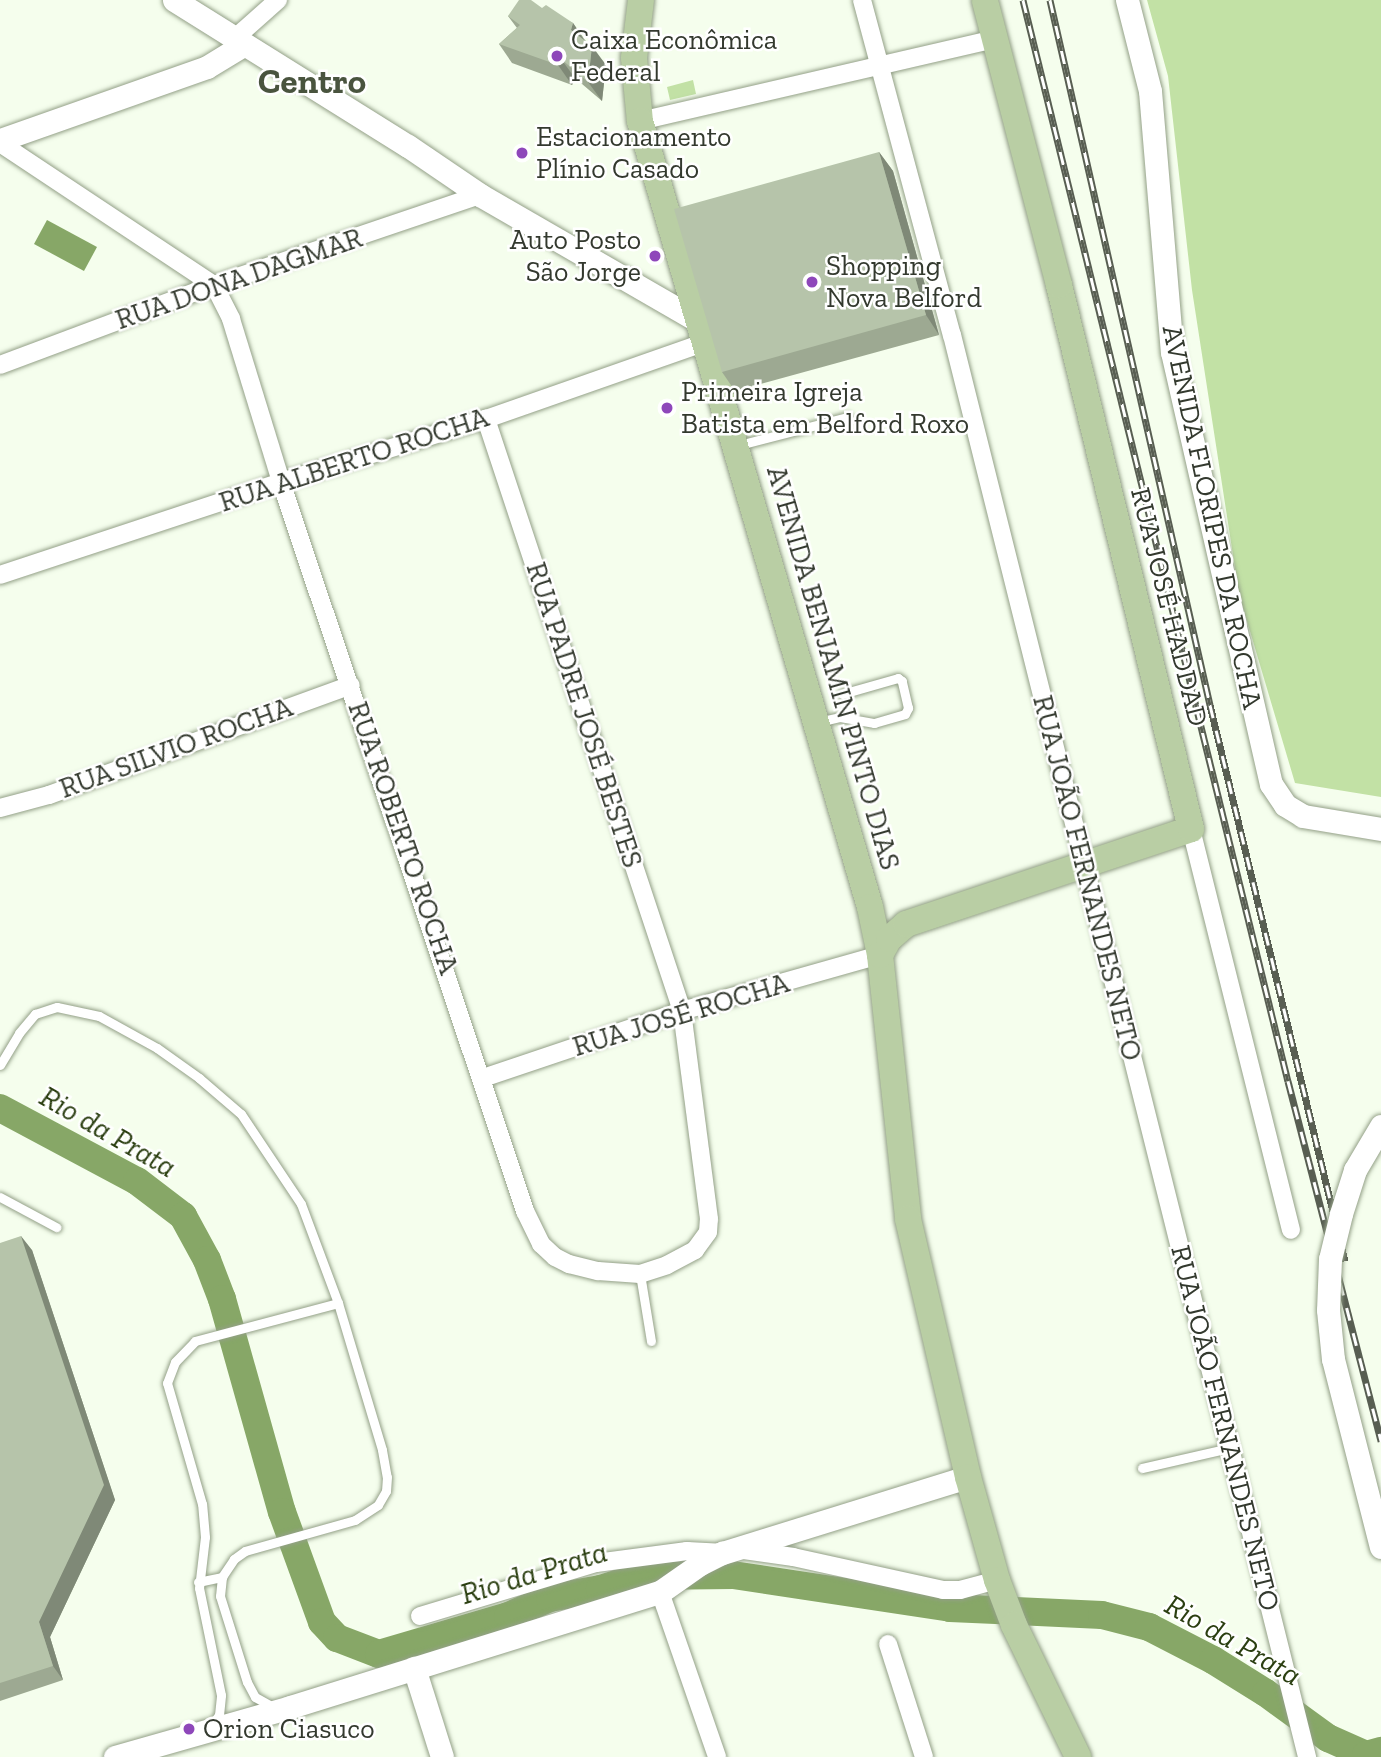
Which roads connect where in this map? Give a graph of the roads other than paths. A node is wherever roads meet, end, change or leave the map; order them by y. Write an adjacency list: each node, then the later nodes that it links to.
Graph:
1 (174, 0): 8 (street)
2 (278, 0): 8 (street)
3 (640, 0): 10 (main road, AVENIDA BENJAMIN PINTO DIAS)
4 (862, 0): 9 (street, RUA JOÃO FERNANDES NETO)
5 (985, 0): 7 (main road, RUA JOSÉ HADDAD)
6 (1127, 0): 26 (street, AVENIDA FLORIPES DA ROCHA)
7 (994, 39): 9 (street); 25 (main road, RUA JOSÉ HADDAD)
8 (239, 42): 11 (street); 12 (street)
9 (879, 65): 10 (street); 27 (street, RUA JOÃO FERNANDES NETO)
10 (640, 121): 14 (main road, AVENIDA BENJAMIN PINTO DIAS)
11 (0, 141): 13 (street, RUA ROBERTO ROCHA)
12 (480, 195): 13 (street, RUA DONA DAGMAR); 14 (street)
13 (214, 285): 15 (street, RUA DONA DAGMAR); 19 (street, RUA ROBERTO ROCHA)
14 (703, 332): 17 (street, RUA ALBERTO ROCHA); 18 (main road, AVENIDA BENJAMIN PINTO DIAS)
15 (0, 365)
16 (848, 417): 18 (lane)
17 (485, 419): 19 (street, RUA ALBERTO ROCHA); 31 (street, RUA PADRE JOSÉ BESTES)
18 (734, 446): 23 (main road, AVENIDA BENJAMIN PINTO DIAS)
19 (281, 482): 20 (street, RUA ALBERTO ROCHA); 21 (street, RUA ROBERTO ROCHA)
20 (0, 575)
21 (351, 685): 24 (street, RUA SILVIO ROCHA); 33 (street, RUA ROBERTO ROCHA)
22 (842, 694): 23 (lane)
23 (816, 722): 28 (main road, AVENIDA BENJAMIN PINTO DIAS)
24 (0, 808)
25 (1191, 829): 27 (main road); 37 (street, RUA JOSÉ HADDAD)
26 (1381, 830)
27 (1084, 865): 29 (main road); 41 (street, RUA JOÃO FERNANDES NETO)
28 (870, 906): 29 (main road, AVENIDA BENJAMIN PINTO DIAS); 30 (main road, AVENIDA BENJAMIN PINTO DIAS)
29 (906, 925): 30 (main road)
30 (880, 955): 31 (street, RUA JOSÉ ROCHA); 43 (main road, AVENIDA BENJAMIN PINTO DIAS)
31 (682, 1011): 33 (street, RUA JOSÉ ROCHA); 38 (street, RUA ROBERTO ROCHA)
32 (0, 1065): 39 (lane)
33 (483, 1078): 38 (street, RUA ROBERTO ROCHA)
34 (1381, 1126): 44 (street, bridge)
35 (0, 1197): 36 (lane)
36 (56, 1227)
37 (1291, 1230)
38 (640, 1274): 40 (lane)
39 (338, 1303): 46 (lane); 47 (lane)
40 (652, 1341)
41 (1229, 1448): 42 (lane); 55 (street, RUA JOÃO FERNANDES NETO)
42 (1142, 1468)
43 (968, 1477): 45 (street); 48 (main road, AVENIDA BENJAMIN PINTO DIAS)
44 (1381, 1548)
45 (730, 1551): 48 (street); 49 (street); 50 (street)
46 (222, 1577): 47 (lane); 53 (lane)
47 (198, 1582): 54 (lane)
48 (1000, 1585): 61 (main road, AVENIDA BENJAMIN PINTO DIAS)
49 (663, 1590): 52 (street); 59 (street)
50 (420, 1616)
51 (888, 1644): 60 (street)
52 (414, 1668): 53 (street); 58 (street)
53 (290, 1707): 54 (street)
54 (194, 1734): 56 (street)
55 (1305, 1749)
56 (150, 1752): 57 (street)
57 (115, 1757)
58 (442, 1757)
59 (716, 1757)
60 (924, 1757)
61 (1078, 1757)

